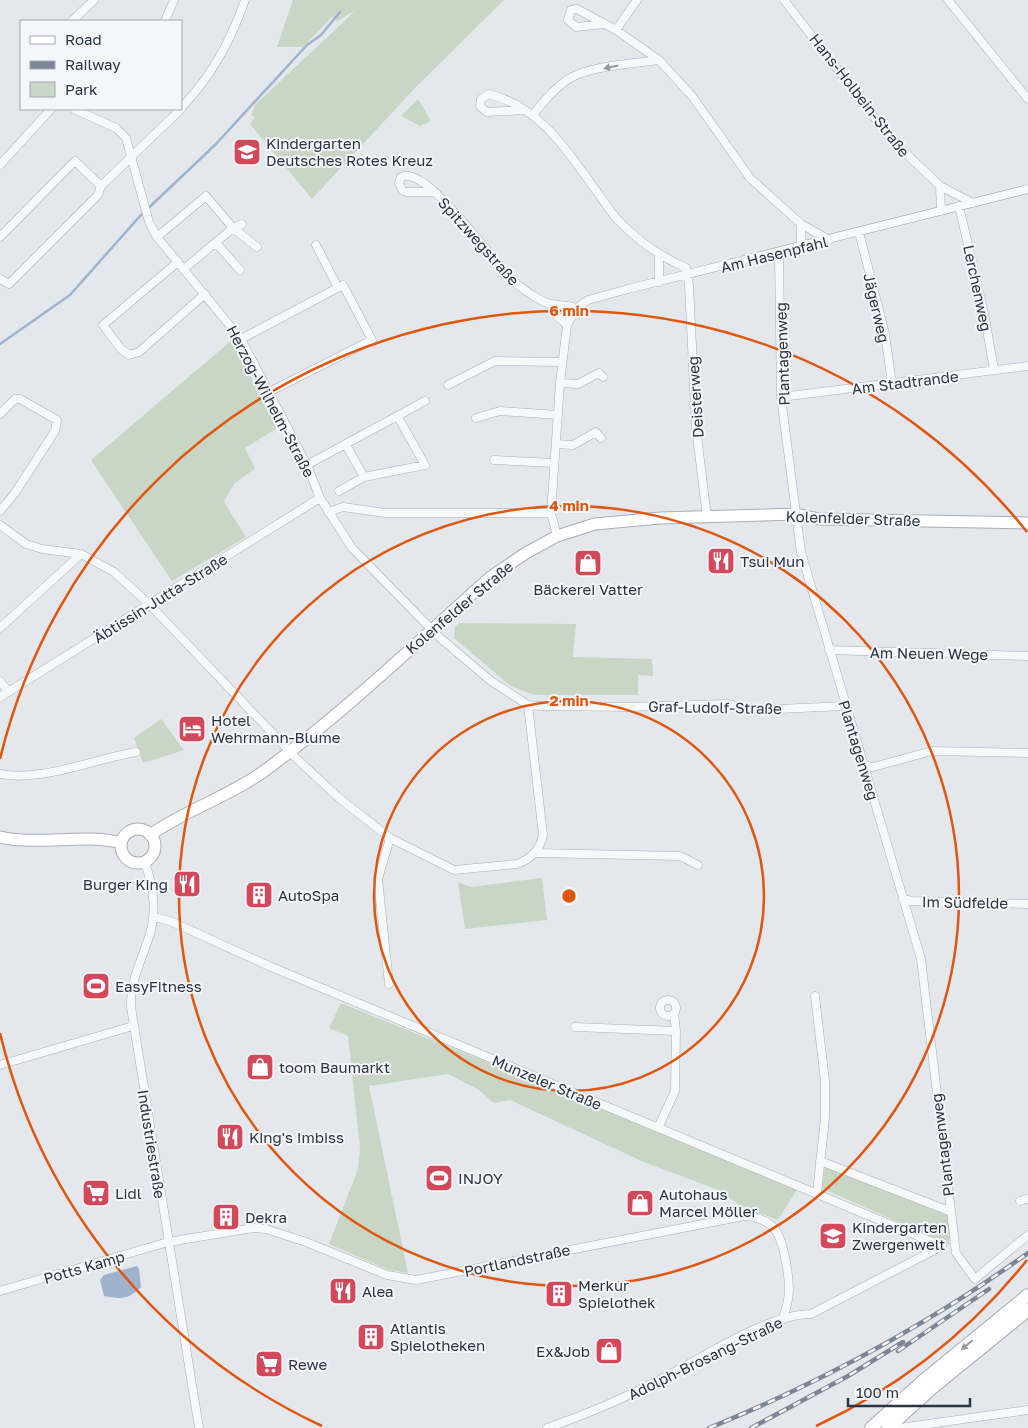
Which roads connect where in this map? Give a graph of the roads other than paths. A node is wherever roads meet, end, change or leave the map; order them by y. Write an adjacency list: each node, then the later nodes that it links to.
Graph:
1 (94, 0): 7 (street)
2 (174, 0): 8 (street)
3 (245, 0): 13 (street)
4 (637, 0): 10 (street)
5 (784, 0): 22 (street, Hans-Holbein-Straße)
6 (948, 0): 12 (street)
7 (73, 20)
8 (164, 20)
9 (605, 24): 10 (street)
10 (616, 30): 11 (street)
11 (659, 60): 18 (street, one-way to 18); 29 (street)
12 (1028, 99)
13 (182, 108)
14 (50, 110): 20 (street)
15 (180, 110): 19 (street)
16 (525, 110): 16 (street); 18 (street)
17 (89, 112): 19 (street, Herzog-Wilhelm-Straße)
18 (533, 115): 40 (street)
19 (132, 156): 21 (street); 33 (street, Herzog-Wilhelm-Straße)
20 (0, 166)
21 (101, 186): 32 (street); 45 (street)
22 (940, 186): 25 (street, Hans-Holbein-Straße); 27 (street)
23 (1028, 190): 25 (street, Am Hasenpfahl)
24 (434, 192): 49 (street, Spitzwegstraße)
25 (973, 203): 26 (street, Am Hasenpfahl)
26 (959, 206): 27 (street, Am Hasenpfahl); 55 (street, Lerchenweg)
27 (941, 211): 31 (street, Am Hasenpfahl)
28 (242, 224): 30 (street)
29 (801, 224): 34 (street); 37 (street)
30 (233, 228): 33 (street); 35 (street); 38 (street)
31 (859, 232): 34 (street, Am Hasenpfahl); 58 (street, Jägerweg)
32 (0, 237)
33 (157, 237): 41 (street, Herzog-Wilhelm-Straße)
34 (829, 240): 37 (street, Am Hasenpfahl)
35 (216, 243): 42 (street); 43 (street)
36 (316, 246): 47 (street)
37 (800, 247): 39 (street, Am Hasenpfahl)
38 (257, 248)
39 (779, 253): 44 (street, Am Hasenpfahl); 61 (street, Plantagenweg)
40 (659, 256): 44 (street); 46 (street)
41 (178, 262): 42 (street, Herzog-Wilhelm-Straße); 48 (street)
42 (184, 269): 48 (street, Herzog-Wilhelm-Straße)
43 (240, 270)
44 (688, 275): 46 (street, Am Hasenpfahl); 80 (street, Deisterweg)
45 (0, 279)
46 (659, 282): 50 (street, Am Hasenpfahl)
47 (338, 288): 52 (street); 60 (street)
48 (205, 294): 52 (street, Herzog-Wilhelm-Straße)
49 (550, 304): 50 (street, Spitzwegstraße); 51 (street, Spitzwegstraße)
50 (577, 308): 51 (street)
51 (568, 325): 53 (street)
52 (241, 339): 60 (street, Herzog-Wilhelm-Straße)
53 (562, 362): 57 (street); 59 (street)
54 (1028, 366): 55 (street, Am Stadtrande)
55 (994, 370): 58 (street, Am Stadtrande)
56 (603, 377): 57 (street)
57 (560, 383): 64 (street)
58 (892, 384): 61 (street, Am Stadtrande)
59 (448, 385)
60 (269, 392): 72 (street, Herzog-Wilhelm-Straße)
61 (781, 397): 79 (street, Plantagenweg)
62 (425, 402): 65 (street)
63 (0, 414): 76 (street)
64 (558, 415): 66 (street); 68 (street)
65 (398, 417): 69 (street); 73 (street)
66 (476, 418)
67 (601, 438): 68 (street)
68 (556, 444): 71 (street)
69 (346, 445): 72 (street); 73 (street)
70 (494, 460): 71 (street)
71 (554, 463): 78 (street)
72 (307, 465): 75 (street, Herzog-Wilhelm-Straße)
73 (364, 477): 74 (street)
74 (339, 491)
75 (320, 498): 77 (street, Herzog-Wilhelm-Straße); 85 (street, Äbtissin-Jutta-Straße)
76 (0, 511)
77 (328, 512): 78 (street); 87 (street, Herzog-Wilhelm-Straße)
78 (551, 512): 83 (street)
79 (796, 514): 80 (main road, Kolenfelder Straße); 81 (main road, Kolenfelder Straße); 88 (street, Plantagenweg)
80 (707, 517): 83 (main road, Kolenfelder Straße)
81 (1028, 522)
82 (0, 525): 84 (street)
83 (557, 536): 87 (main road, Kolenfelder Straße)
84 (81, 554): 85 (street); 86 (street)
85 (149, 604): 91 (street, Äbtissin-Jutta-Straße); 96 (street)
86 (0, 628)
87 (432, 629): 93 (street); 96 (main road, Kolenfelder Straße)
88 (829, 650): 89 (street, Am Neuen Wege); 94 (street, Plantagenweg)
89 (1028, 656)
90 (0, 681): 91 (street)
91 (9, 692): 92 (street, Äbtissin-Jutta-Straße)
92 (0, 697)
93 (528, 705): 94 (street, Graf-Ludolf-Straße); 104 (street)
94 (845, 706): 98 (street, Plantagenweg)
95 (136, 752): 99 (street)
96 (290, 752): 100 (main road, Kolenfelder Straße); 102 (street)
97 (1028, 752): 98 (street)
98 (863, 765): 107 (street, Plantagenweg)
99 (0, 774)
100 (150, 835): 103 (main road); 105 (main road)
101 (0, 837): 103 (main road)
102 (390, 838): 104 (street); 110 (street)
103 (121, 843): 105 (main road)
104 (536, 853): 106 (street)
105 (145, 862): 109 (street, Industriestraße)
106 (698, 865)
107 (903, 899): 108 (street, Im Südfelde); 120 (street, Plantagenweg)
108 (1028, 904)
109 (154, 917): 113 (street, Industriestraße); 117 (street, Munzeler Straße)
110 (389, 984)
111 (815, 996): 118 (street)
112 (674, 1014): 115 (street)
113 (133, 1026): 116 (street); 122 (street, Industriestraße)
114 (575, 1027): 115 (street)
115 (676, 1031): 117 (street)
116 (0, 1064)
117 (658, 1128): 119 (street, Munzeler Straße)
118 (820, 1161): 119 (street); 120 (street)
119 (817, 1194): 123 (street, Munzeler Straße)
120 (950, 1211): 121 (street, Plantagenweg)
121 (1028, 1235)
122 (168, 1242): 124 (street, Potts Kamp); 128 (street, Portlandstraße); 130 (street, Industriestraße)
123 (942, 1246): 128 (street, Adolph-Brosang-Straße)
124 (0, 1291)
125 (1028, 1295): 127 (main road)
126 (1028, 1310): 127 (main road)
127 (1008, 1319): 132 (main road, one-way to 132); 133 (main road)
128 (782, 1320): 131 (street, Adolph-Brosang-Straße)
129 (1028, 1410): 134 (street)
130 (199, 1428)
131 (546, 1428)
132 (871, 1428)
133 (888, 1428)
134 (900, 1428)

